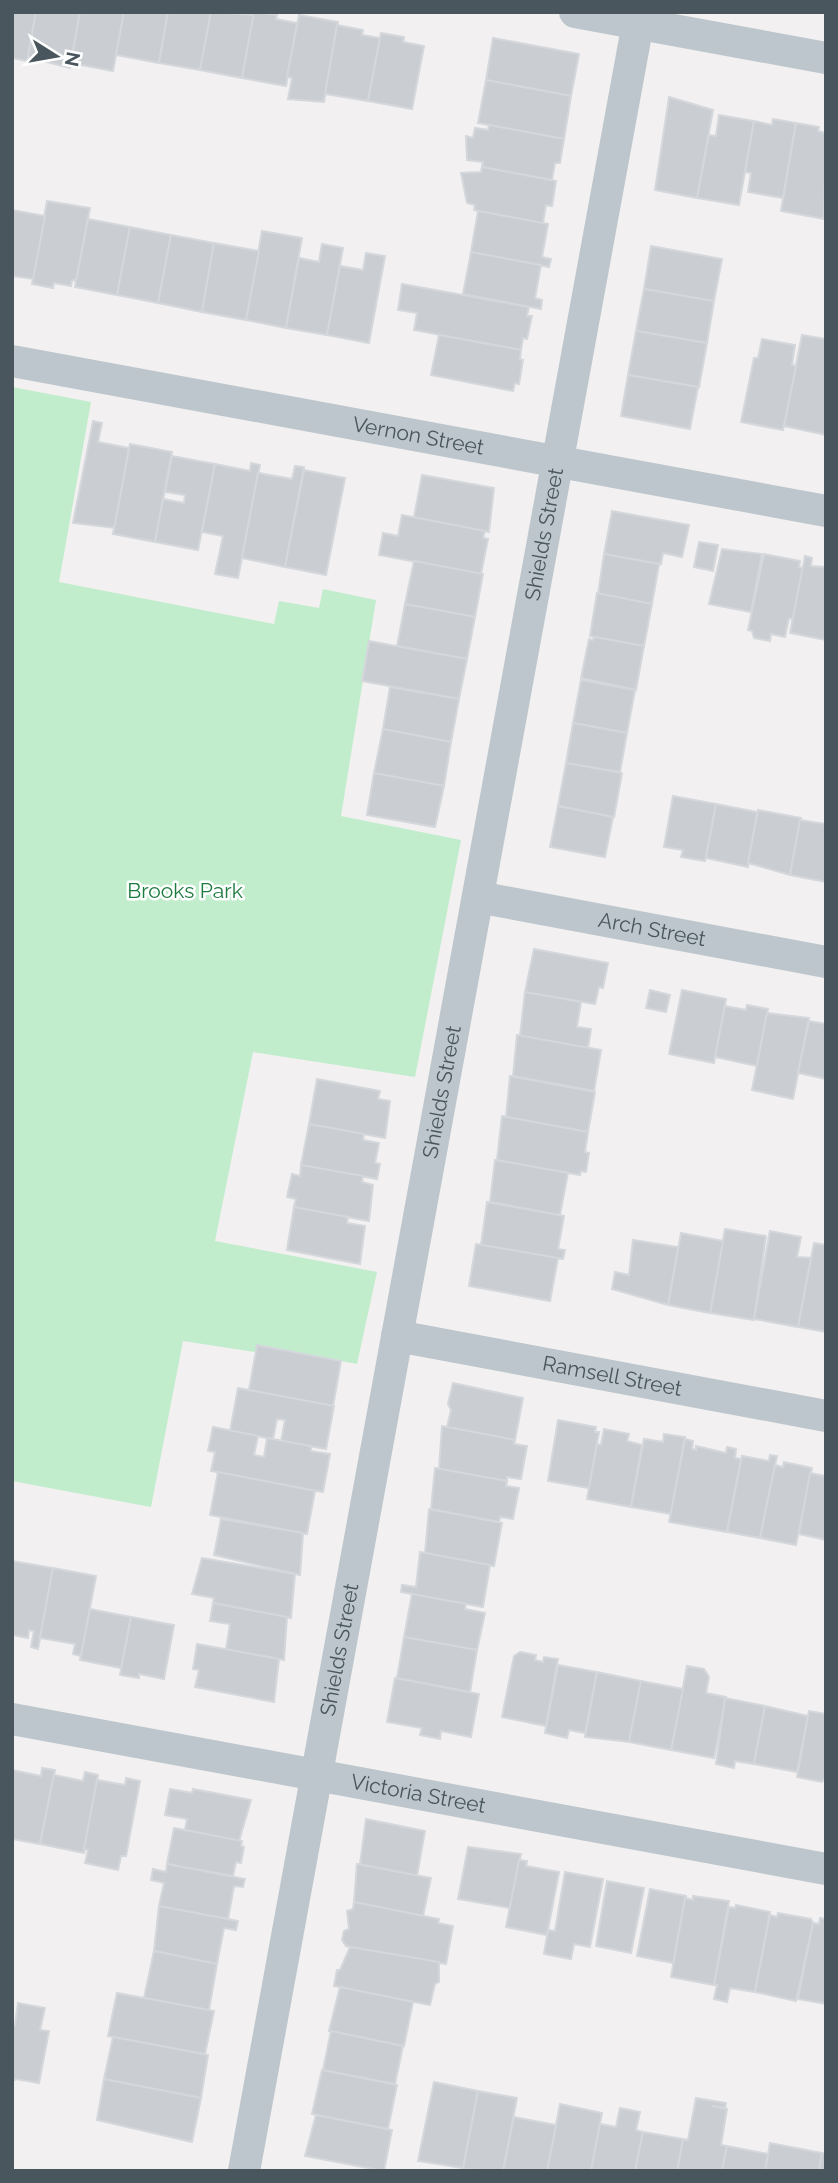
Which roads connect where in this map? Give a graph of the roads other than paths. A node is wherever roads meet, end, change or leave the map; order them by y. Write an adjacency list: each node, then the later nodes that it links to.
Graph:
1 (575, 12): 2 (street)
2 (639, 18): 3 (street); 5 (street, Shields Street)
3 (826, 58)
4 (12, 361): 5 (street, Vernon Street)
5 (557, 462): 6 (street, Vernon Street); 7 (street, Shields Street)
6 (826, 512)
7 (478, 897): 8 (street, Arch Street); 9 (street, Shields Street)
8 (826, 962)
9 (397, 1336): 10 (street, Ramsell Street); 12 (street, Shields Street)
10 (826, 1416)
11 (12, 1719): 12 (street, Victoria Street)
12 (317, 1775): 13 (street, Victoria Street); 14 (street, Shields Street)
13 (826, 1869)
14 (244, 2171)

